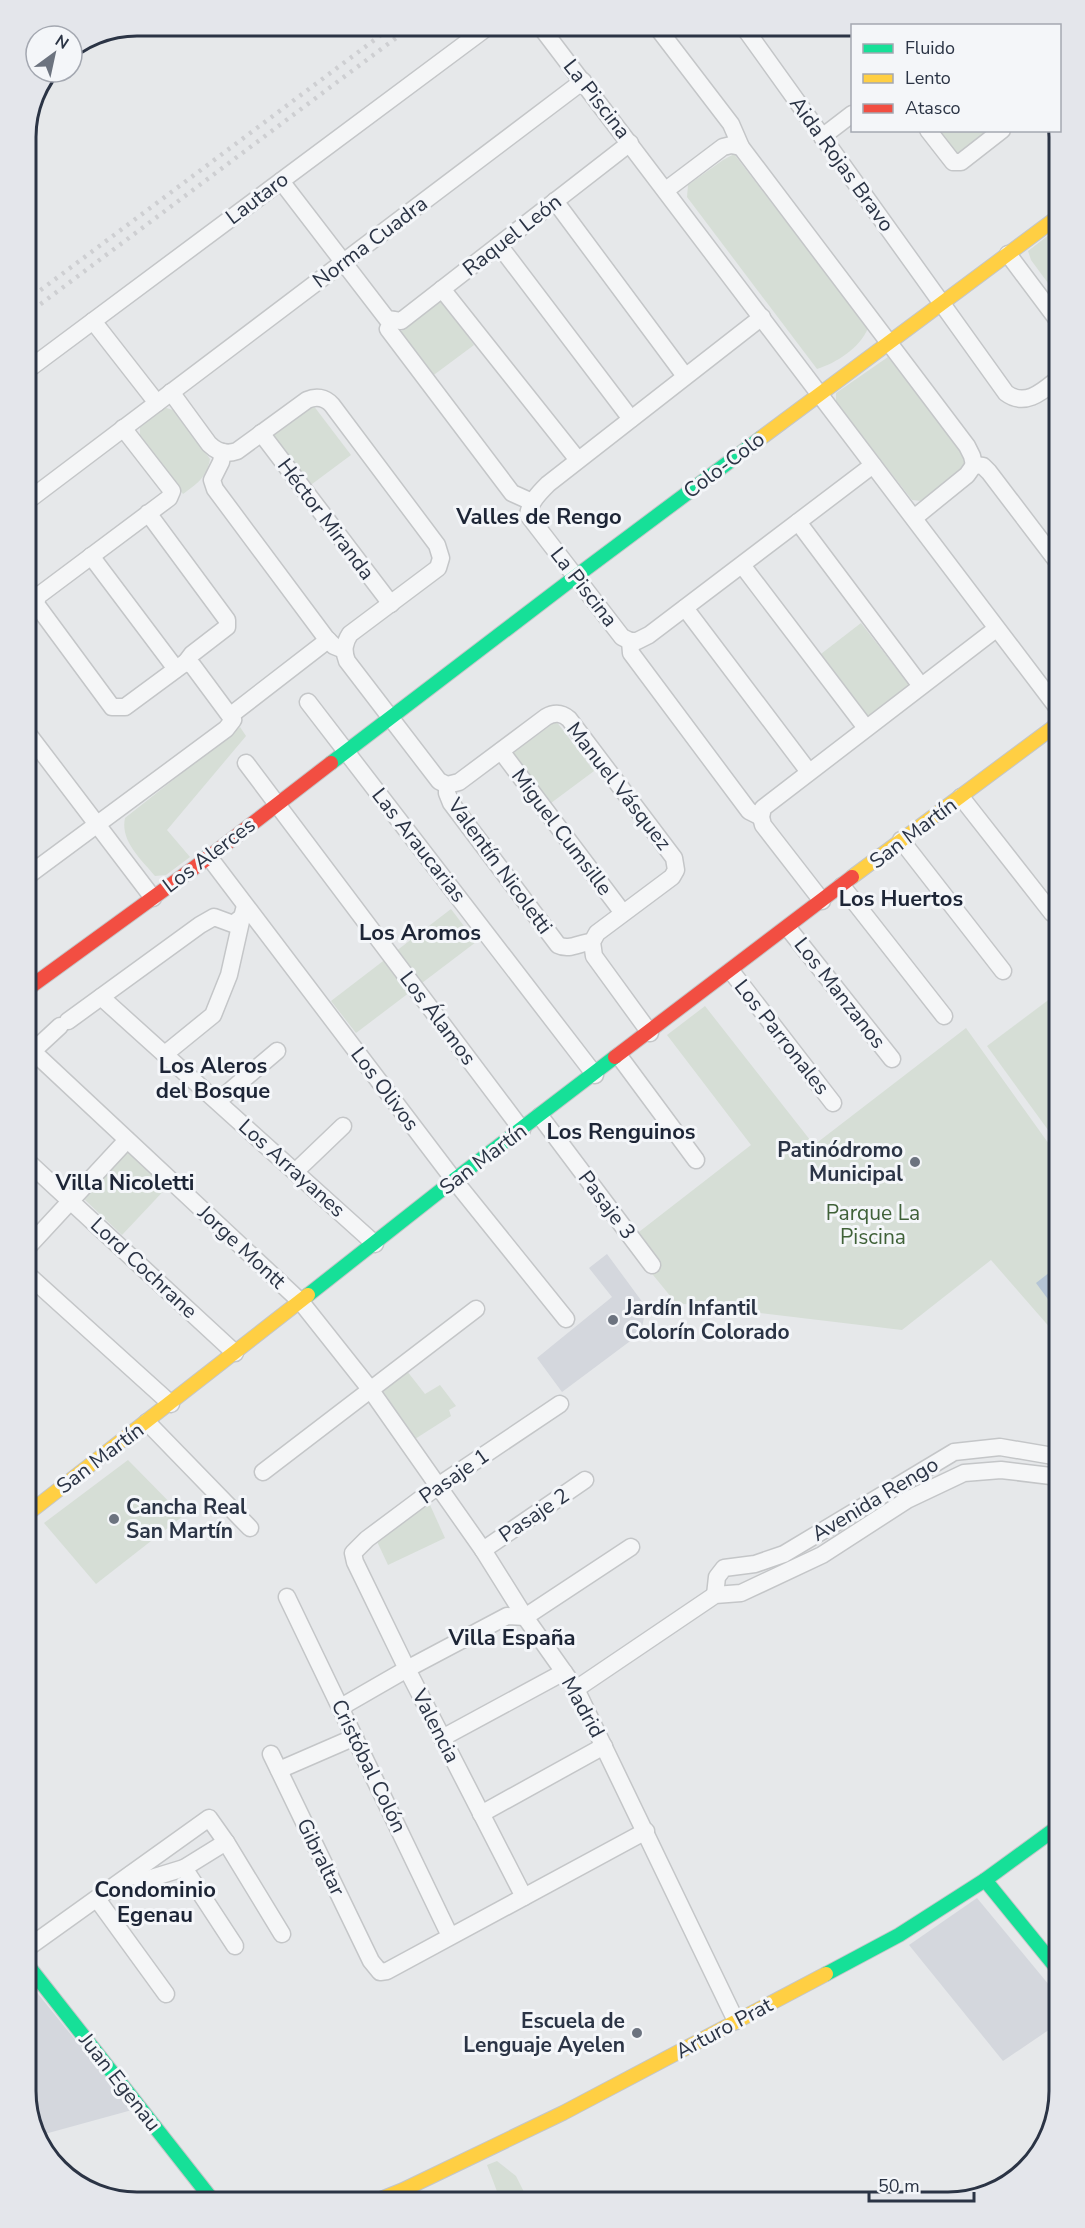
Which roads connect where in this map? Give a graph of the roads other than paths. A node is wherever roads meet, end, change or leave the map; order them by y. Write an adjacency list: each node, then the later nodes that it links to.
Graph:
1 (476, 36): 12 (street, Lautaro)
2 (548, 36): 5 (street, La Piscina)
3 (664, 36): 11 (street)
4 (750, 36): 9 (street, Aida Rojas Bravo)
5 (583, 81): 10 (street, La Piscina); 18 (street, Norma Cuadra)
6 (851, 115): 9 (street)
7 (930, 132): 8 (street)
8 (1000, 132)
9 (822, 136): 20 (street, Aida Rojas Bravo)
10 (630, 143): 13 (street, La Piscina); 14 (street, Raquel León)
11 (741, 147): 13 (street); 25 (street)
12 (281, 181): 18 (street); 24 (street, Lautaro)
13 (666, 190): 22 (street, La Piscina)
14 (555, 201): 16 (street, Raquel León); 27 (street)
15 (1049, 223): 17 (street, Colo-Colo)
16 (500, 245): 19 (street, Raquel León); 32 (street)
17 (1008, 254): 20 (street, Colo-Colo); 21 (street)
18 (342, 263): 23 (street); 29 (street, Norma Cuadra)
19 (442, 290): 23 (street, Raquel León); 36 (street)
20 (942, 303): 25 (street, Colo-Colo); 28 (street, Aida Rojas Bravo)
21 (1049, 309)
22 (762, 317): 27 (street); 30 (street, La Piscina)
23 (393, 320): 40 (street)
24 (93, 321): 26 (street, Lautaro); 31 (street)
25 (888, 342): 30 (street, Colo-Colo); 38 (street)
26 (36, 364)
27 (685, 376): 32 (street)
28 (1049, 385)
29 (171, 392): 31 (street, Norma Cuadra); 35 (street)
30 (820, 394): 37 (street, La Piscina); 47 (street, Colo-Colo)
31 (157, 403): 33 (street, Norma Cuadra)
32 (631, 419): 36 (street)
33 (123, 428): 39 (street, Norma Cuadra); 41 (street)
34 (261, 433): 35 (street); 48 (street, Héctor Miranda); 48 (street)
35 (223, 452): 51 (street)
36 (578, 460): 40 (street)
37 (873, 465): 42 (street, La Piscina); 43 (street)
38 (974, 465): 42 (street); 44 (street)
39 (36, 494)
40 (532, 502): 47 (street, La Piscina)
41 (148, 513): 45 (street); 54 (street)
42 (914, 518): 50 (street, La Piscina)
43 (798, 522): 46 (street); 55 (street)
44 (1049, 551)
45 (91, 556): 54 (street); 54 (street)
46 (742, 565): 49 (street); 60 (street)
47 (575, 577): 52 (street, La Piscina); 59 (street, Colo-Colo)
48 (390, 604): 53 (street)
49 (685, 608): 52 (street); 66 (street)
50 (996, 628): 55 (street); 56 (street, La Piscina)
51 (328, 640): 53 (street); 58 (street)
52 (630, 641): 70 (street, La Piscina)
53 (344, 650): 59 (street)
54 (181, 665): 58 (street)
55 (921, 686): 60 (street)
56 (1049, 697)
57 (308, 702): 64 (street, Las Araucarias)
58 (231, 715): 71 (street)
59 (391, 717): 64 (street, Los Alerces); 67 (street)
60 (866, 728): 66 (street)
61 (1049, 731): 68 (street, San Martín)
62 (36, 744): 71 (street)
63 (501, 751): 67 (street, Manuel Vásquez); 80 (street, Miguel Cumsille); 80 (street, Manuel Vásquez)
64 (346, 752): 69 (street, Los Alerces); 95 (street, Las Araucarias)
65 (246, 763): 69 (street, Los Álamos)
66 (809, 772): 70 (street)
67 (447, 785): 82 (street, Valentín Nicoletti)
68 (961, 797): 72 (street, San Martín); 78 (street)
69 (277, 805): 73 (street, Los Alerces); 100 (street, Los Álamos)
70 (761, 817): 77 (street, La Piscina)
71 (97, 825): 74 (street); 76 (street)
72 (901, 840): 75 (street, San Martín); 84 (street)
73 (209, 856): 76 (street, Los Alerces); 79 (street, Los Olivos)
74 (36, 864)
75 (842, 886): 77 (street, San Martín); 87 (street)
76 (153, 898): 85 (street, Los Alerces)
77 (822, 901): 81 (street, San Martín)
78 (1049, 909)
79 (244, 911): 86 (street); 91 (street); 105 (street, Los Olivos)
80 (623, 913): 82 (street, Manuel Vásquez)
81 (788, 928): 83 (street, San Martín); 94 (street, Los Manzanos)
82 (592, 942): 88 (street)
83 (730, 971): 88 (street, San Martín); 97 (street, Los Parronales)
84 (1003, 971)
85 (36, 983)
86 (101, 997): 89 (street); 91 (street, Los Arrayanes)
87 (944, 1016)
88 (650, 1033): 93 (street, San Martín)
89 (36, 1043)
90 (277, 1051): 96 (street)
91 (165, 1053): 96 (street, Los Arrayanes)
92 (36, 1055): 101 (street, Jorge Montt)
93 (619, 1056): 95 (street, San Martín); 102 (street)
94 (892, 1059)
95 (595, 1075): 98 (street, San Martín)
96 (218, 1101): 104 (street, Los Arrayanes)
97 (833, 1102)
98 (540, 1116): 100 (street, San Martín); 109 (street, Pasaje 3)
99 (343, 1126): 104 (street)
100 (522, 1130): 105 (street, San Martín)
101 (127, 1140): 106 (street); 111 (street, Jorge Montt)
102 (696, 1160)
103 (36, 1169): 106 (street, Lord Cochrane)
104 (296, 1171): 108 (street, Los Arrayanes)
105 (454, 1180): 108 (street, San Martín); 113 (street, Los Olivos)
106 (71, 1200): 107 (street); 114 (street, Lord Cochrane)
107 (36, 1238)
108 (375, 1244): 111 (street, San Martín)
109 (652, 1265)
110 (36, 1282): 116 (street)
111 (301, 1302): 114 (street, San Martín); 115 (street, Madrid)
112 (476, 1309): 115 (street)
113 (566, 1319)
114 (235, 1353): 116 (street, San Martín)
115 (370, 1389): 120 (street); 123 (street, Madrid)
116 (171, 1404): 118 (street, San Martín)
117 (560, 1404): 123 (street, Pasaje 1)
118 (147, 1422): 124 (street, San Martín); 125 (street)
119 (1049, 1455): 129 (street, Avenida Rengo)
120 (263, 1472)
121 (1049, 1476): 129 (street, Avenida Rengo)
122 (585, 1480): 127 (street, Pasaje 2)
123 (438, 1486): 127 (street, Madrid); 128 (street, Pasaje 1)
124 (36, 1507)
125 (250, 1528)
126 (631, 1547): 131 (street)
127 (483, 1550): 131 (street, Madrid)
128 (353, 1553): 132 (street, Valencia)
129 (715, 1595): 134 (street, Avenida Rengo)
130 (287, 1597): 135 (street, Cristóbal Colón)
131 (525, 1617): 132 (street); 133 (street, Madrid)
132 (406, 1669): 135 (street); 137 (street, Valencia)
133 (564, 1672): 134 (street, Madrid); 137 (street)
134 (576, 1689): 138 (street, Madrid)
135 (341, 1707): 136 (street, Cristóbal Colón)
136 (355, 1737): 140 (street); 151 (street, Cristóbal Colón)
137 (442, 1738): 141 (street, Valencia)
138 (604, 1746): 141 (street); 142 (street, Madrid)
139 (272, 1754): 140 (street, Gibraltar)
140 (279, 1770): 151 (street, Gibraltar)
141 (481, 1814): 148 (street, Valencia)
142 (646, 1831): 148 (street); 157 (street, Madrid)
143 (1049, 1833): 147 (street, Arturo Prat)
144 (226, 1842): 145 (street); 146 (street); 150 (street)
145 (184, 1868): 146 (street); 153 (street)
146 (130, 1875): 149 (street)
147 (985, 1880): 154 (street); 157 (street, Arturo Prat)
148 (524, 1897): 151 (street)
149 (97, 1899): 152 (street); 156 (street)
150 (282, 1934)
151 (450, 1936)
152 (36, 1942)
153 (235, 1946)
154 (1049, 1959)
155 (36, 1976): 158 (street, Juan Egenau)
156 (166, 1994)
157 (736, 2021): 159 (street, Arturo Prat)
158 (206, 2192)
159 (414, 2192)

